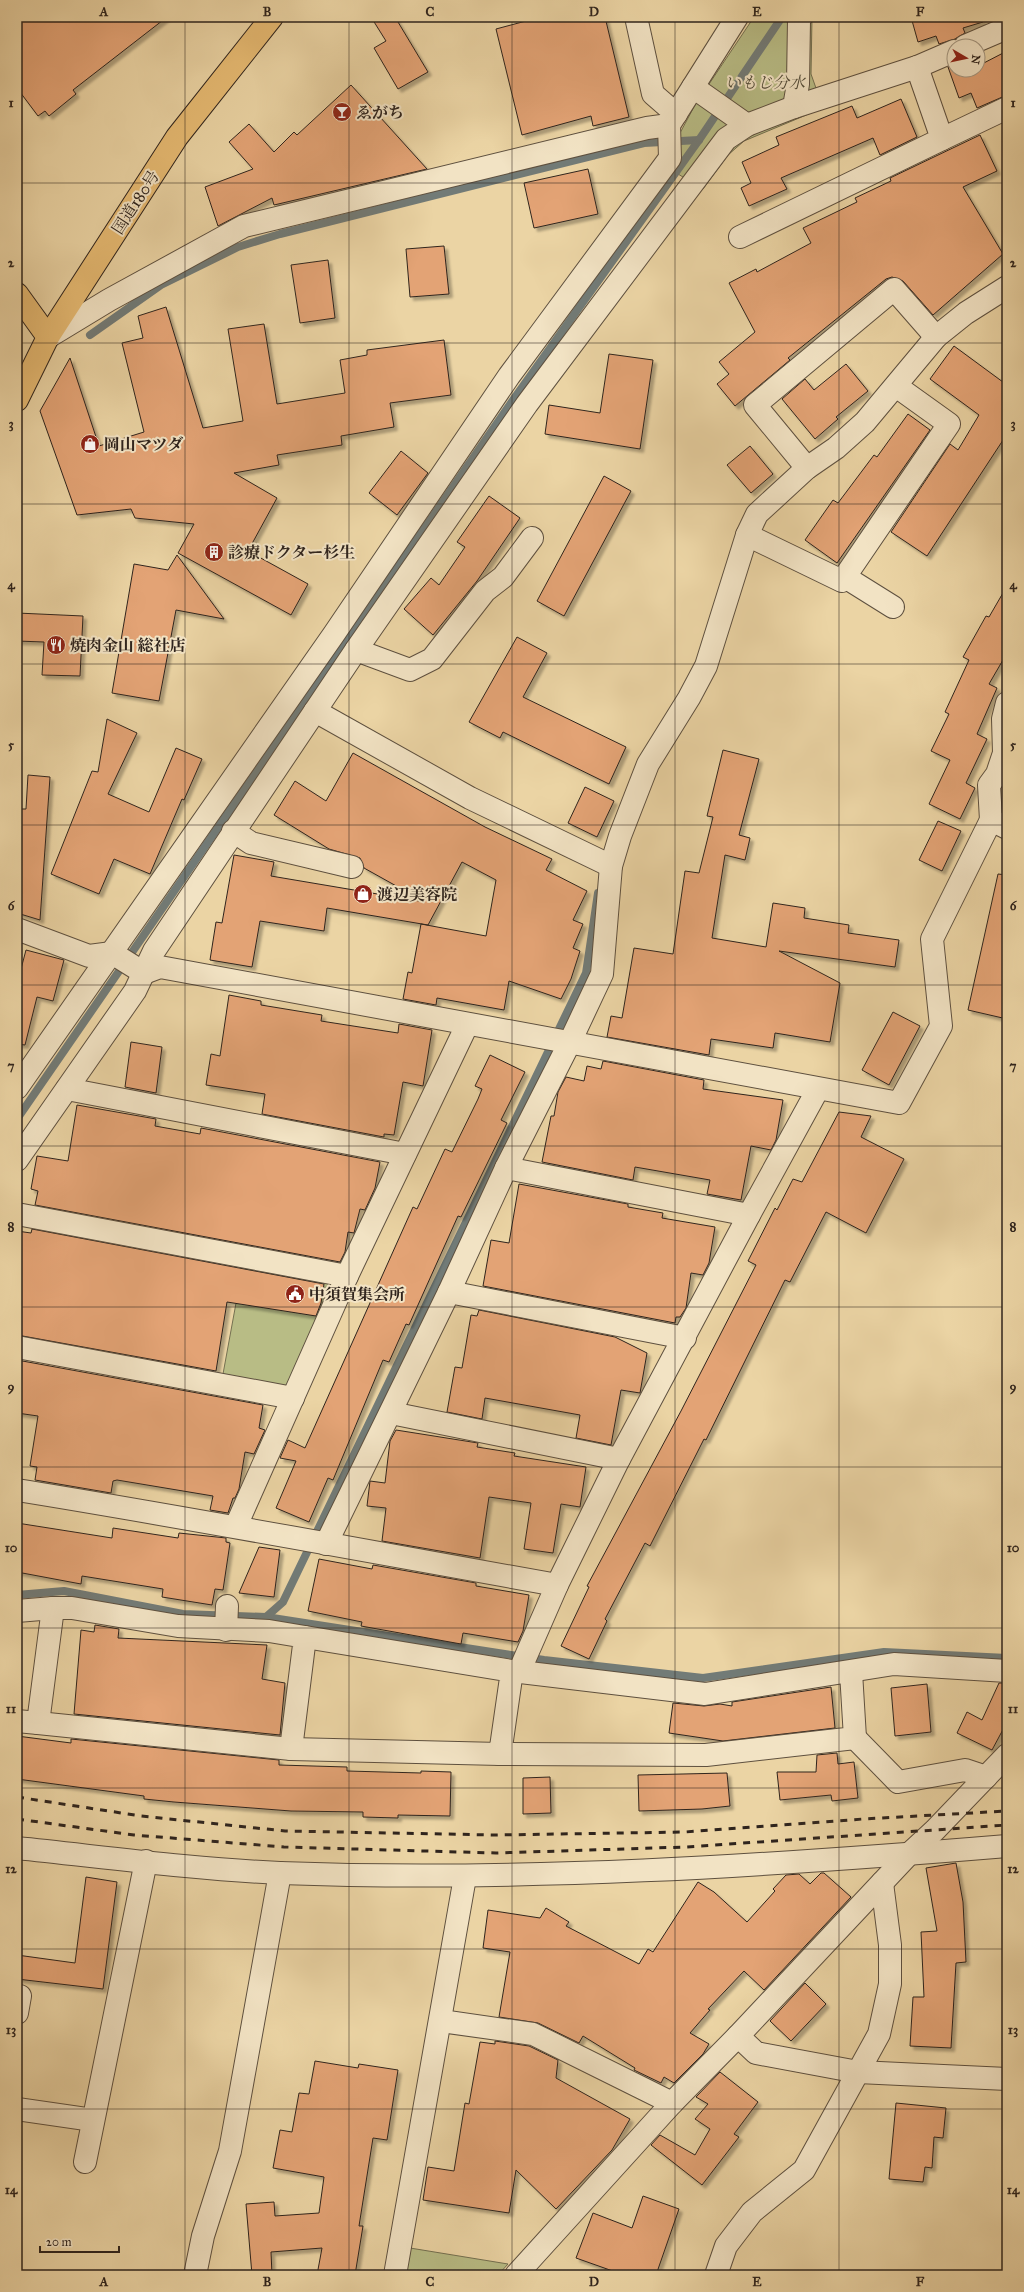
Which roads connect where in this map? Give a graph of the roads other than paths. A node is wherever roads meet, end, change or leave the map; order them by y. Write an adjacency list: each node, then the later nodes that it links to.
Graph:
1 (272, 17): 18 (highway, 国道180号)
2 (636, 17): 12 (street)
3 (737, 17): 9 (street)
4 (801, 17): 10 (street)
5 (1007, 28): 6 (street)
6 (984, 38)
7 (946, 54): 8 (street)
8 (917, 67): 10 (street); 14 (street)
9 (693, 87): 12 (street); 13 (street)
10 (794, 107): 13 (street)
11 (1007, 108): 14 (street)
12 (672, 119): 18 (street); 36 (street)
13 (747, 125): 28 (street)
14 (942, 139): 15 (street)
15 (740, 237)
16 (1007, 287): 19 (street)
17 (17, 294): 18 (highway)
18 (48, 336): 20 (highway, 国道180号)
19 (936, 337): 21 (street); 23 (street)
20 (24, 374): 22 (highway, 国道180号)
21 (896, 386): 23 (street); 26 (street)
22 (17, 400)
23 (807, 468): 24 (street)
24 (747, 535): 26 (street); 33 (street)
25 (532, 538): 28 (street)
26 (845, 577): 27 (street)
27 (893, 607)
28 (356, 650): 30 (street)
29 (1007, 703): 31 (street)
30 (315, 711): 32 (street); 33 (street)
31 (999, 824): 41 (street)
32 (233, 831): 34 (street); 36 (street)
33 (611, 866): 38 (street)
34 (352, 867)
35 (17, 930): 36 (street)
36 (126, 962): 37 (street); 39 (street); 40 (street)
37 (467, 1025): 38 (street); 42 (street)
38 (570, 1042): 41 (street); 44 (street)
39 (17, 1088)
40 (67, 1089): 42 (street); 43 (street)
41 (818, 1089): 46 (street)
42 (405, 1154): 47 (street)
43 (17, 1160)
44 (506, 1168): 46 (street); 48 (street)
45 (17, 1214): 47 (street)
46 (749, 1214): 49 (street)
47 (347, 1276): 51 (street)
48 (449, 1292): 49 (street); 52 (street)
49 (685, 1338): 53 (street)
50 (17, 1347): 51 (street)
51 (293, 1398): 55 (street)
52 (391, 1413): 53 (street); 56 (street)
53 (619, 1460): 57 (street)
54 (17, 1490): 55 (street)
55 (236, 1526): 56 (street)
56 (326, 1544): 57 (street)
57 (557, 1585): 63 (street)
58 (227, 1606): 61 (street)
59 (52, 1608): 60 (street); 61 (street); 67 (street)
60 (17, 1611)
61 (226, 1630): 62 (street)
62 (305, 1637): 63 (street); 69 (street)
63 (520, 1665): 65 (street); 70 (street)
64 (1007, 1671): 65 (street)
65 (851, 1672): 68 (street)
66 (17, 1721): 67 (street)
67 (38, 1723): 69 (street)
68 (855, 1738): 70 (street); 72 (street)
69 (291, 1750): 70 (street)
70 (500, 1754)
71 (1007, 1755): 72 (street)
72 (986, 1776): 75 (street)
73 (1007, 1846): 75 (street)
74 (17, 1848): 76 (street)
75 (909, 1854): 78 (street); 79 (street)
76 (146, 1861): 77 (street); 86 (street)
77 (280, 1873): 78 (street); 88 (street)
78 (465, 1877): 80 (street)
79 (882, 1883): 81 (street); 82 (street)
80 (441, 2021): 84 (street); 89 (street)
81 (738, 2036): 82 (street); 84 (street)
82 (858, 2072): 83 (street); 91 (street)
83 (1007, 2079)
84 (672, 2103): 90 (street)
85 (17, 2109): 86 (street)
86 (93, 2120): 87 (street)
87 (84, 2162)
88 (194, 2275)
89 (395, 2275)
90 (516, 2275)
91 (716, 2275)

